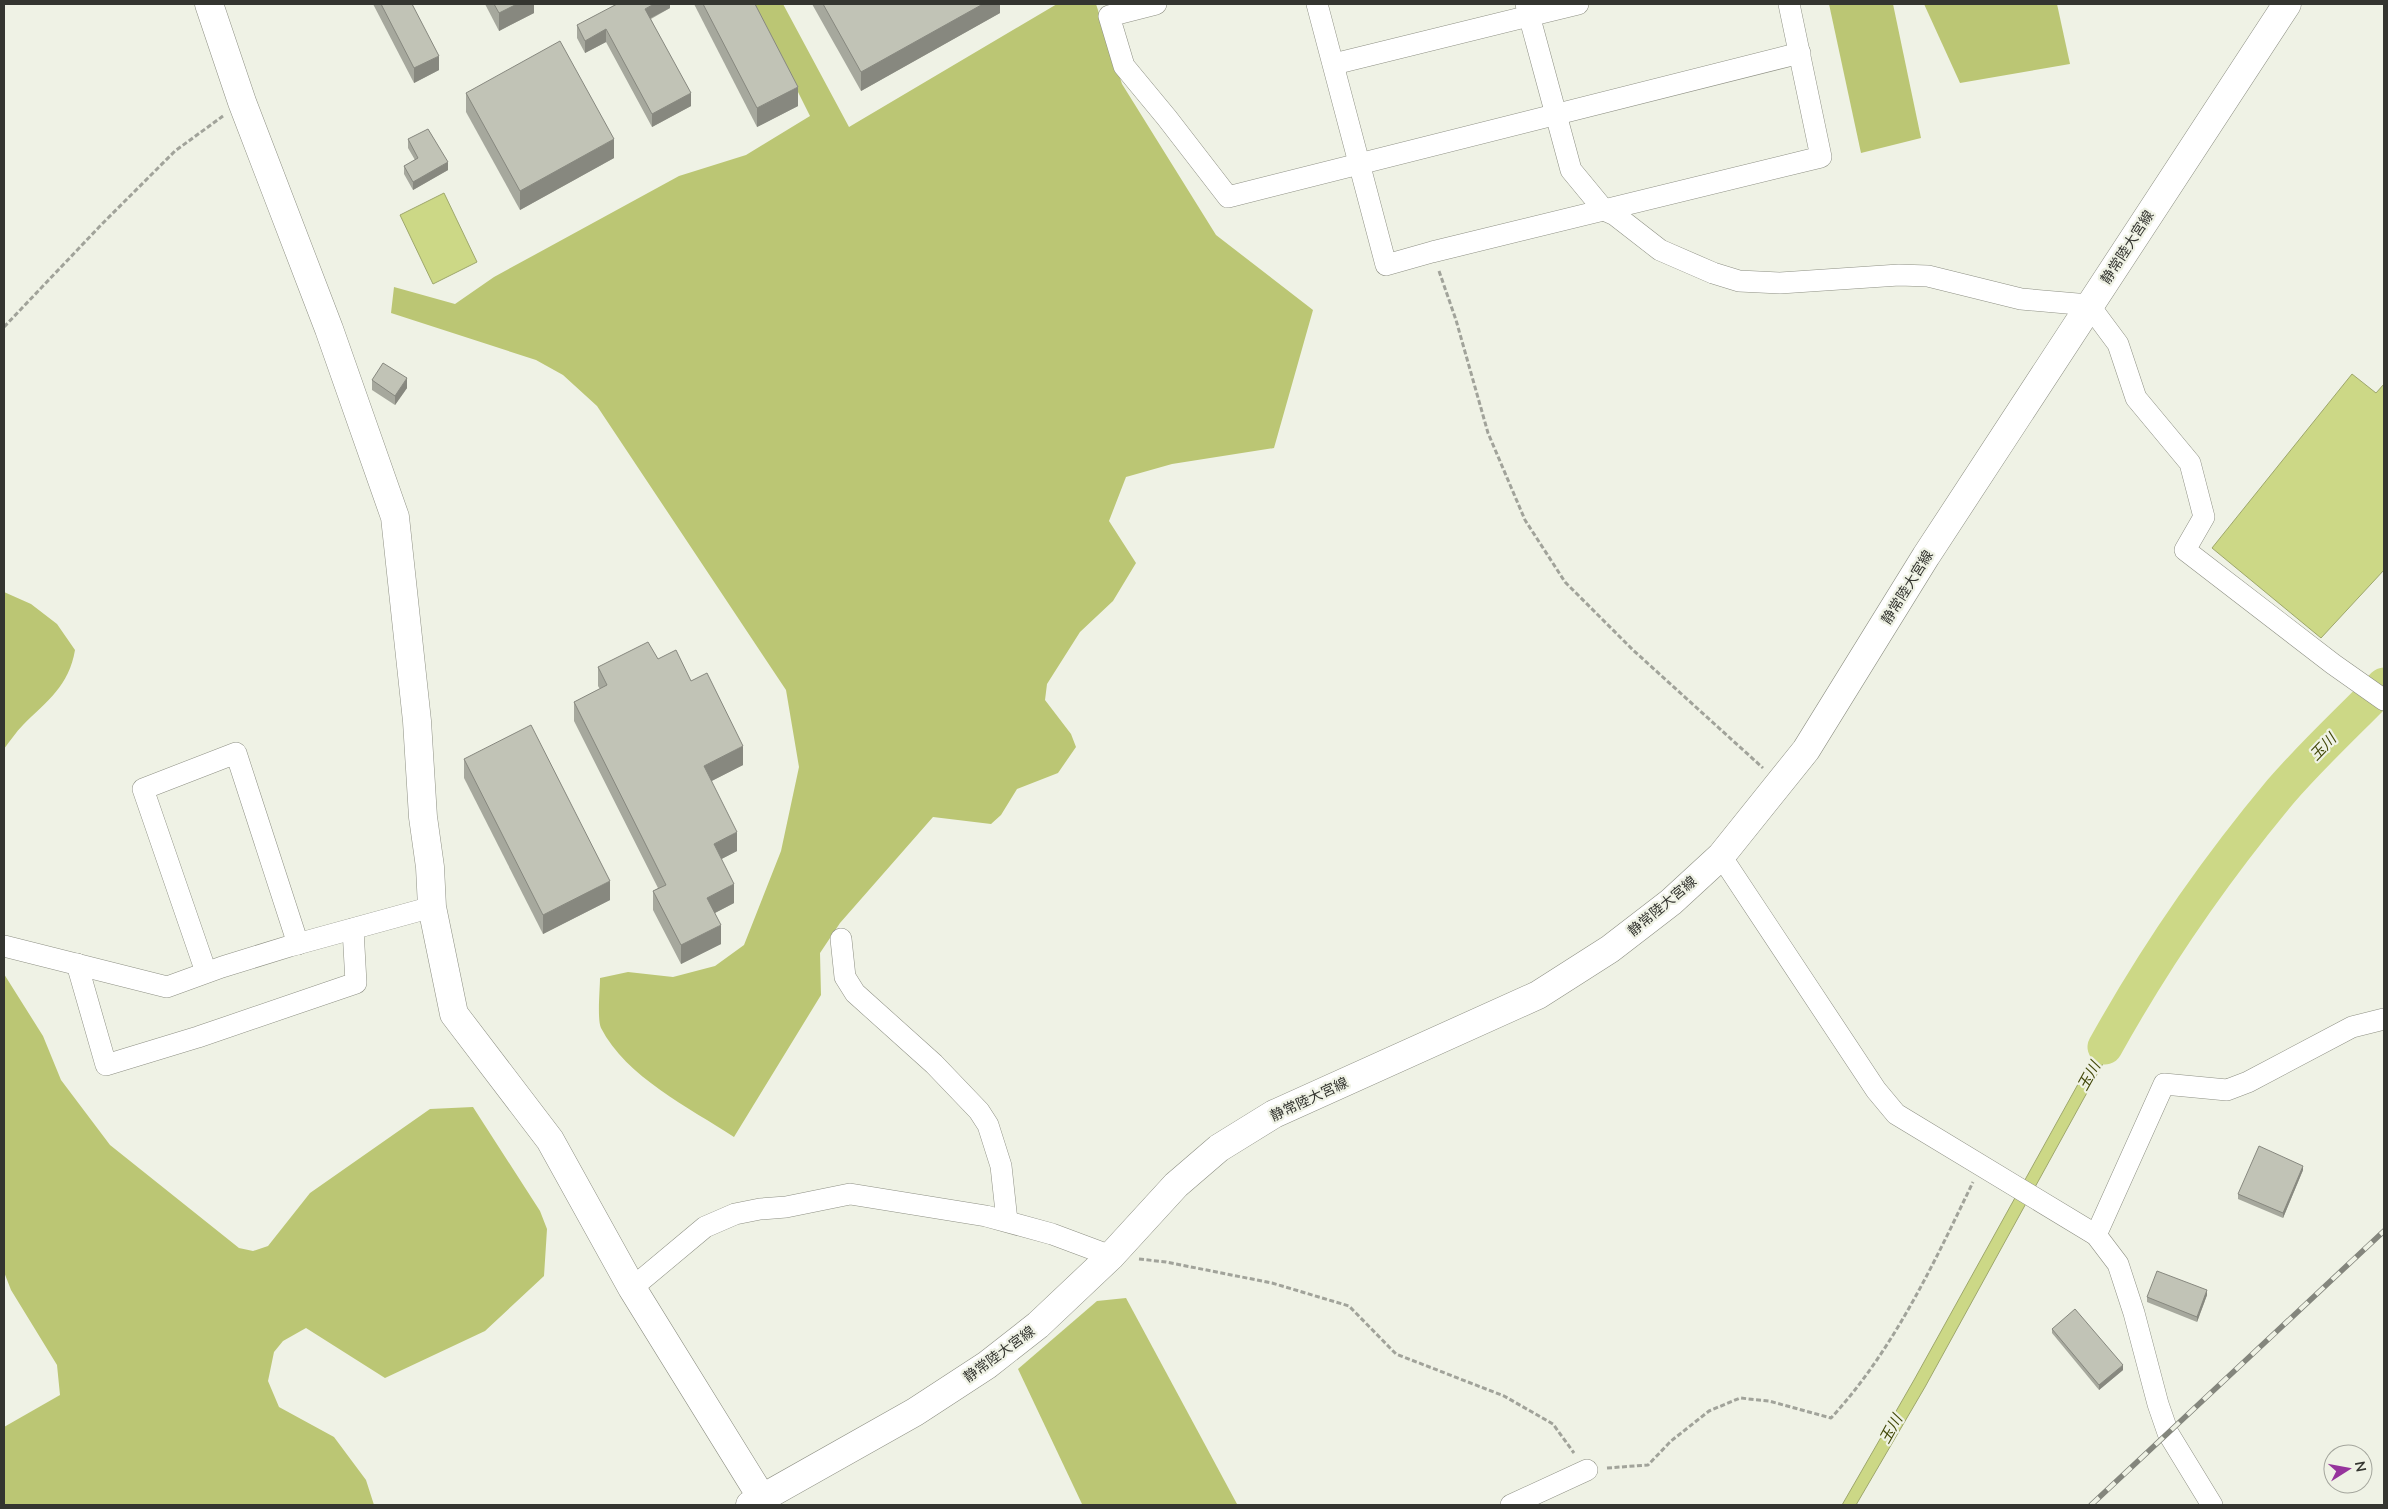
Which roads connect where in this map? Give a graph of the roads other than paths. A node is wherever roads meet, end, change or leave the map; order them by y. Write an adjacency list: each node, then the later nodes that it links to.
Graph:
1 (208, 4): 16 (main road)
2 (1156, 4): 11 (street)
3 (1317, 4): 9 (street)
4 (1578, 4): 7 (street)
5 (1788, 4): 8 (street)
6 (2287, 4): 13 (main road, 静常陸大宮線)
7 (1528, 10): 9 (street); 10 (street)
8 (1800, 53): 10 (street); 12 (street)
9 (1334, 64): 11 (street)
10 (1555, 116): 11 (street); 12 (street)
11 (1358, 166): 12 (street)
12 (1604, 210): 13 (street)
13 (2089, 306): 14 (street); 15 (main road, 静常陸大宮線)
14 (2384, 700)
15 (1721, 856): 25 (street); 26 (main road, 静常陸大宮線)
16 (432, 907): 17 (street); 27 (main road)
17 (353, 929): 19 (street); 21 (street)
18 (841, 939): 24 (street)
19 (298, 944): 22 (street); 22 (street)
20 (4, 946): 21 (street)
21 (76, 964): 22 (street)
22 (206, 972)
23 (2384, 1019): 25 (street)
24 (1007, 1221): 26 (street); 27 (street)
25 (2096, 1235): 31 (street)
26 (1111, 1256): 29 (main road, 静常陸大宮線)
27 (632, 1288): 29 (main road)
28 (1587, 1470): 30 (street)
29 (756, 1502)
30 (1511, 1505)
31 (2212, 1505)

